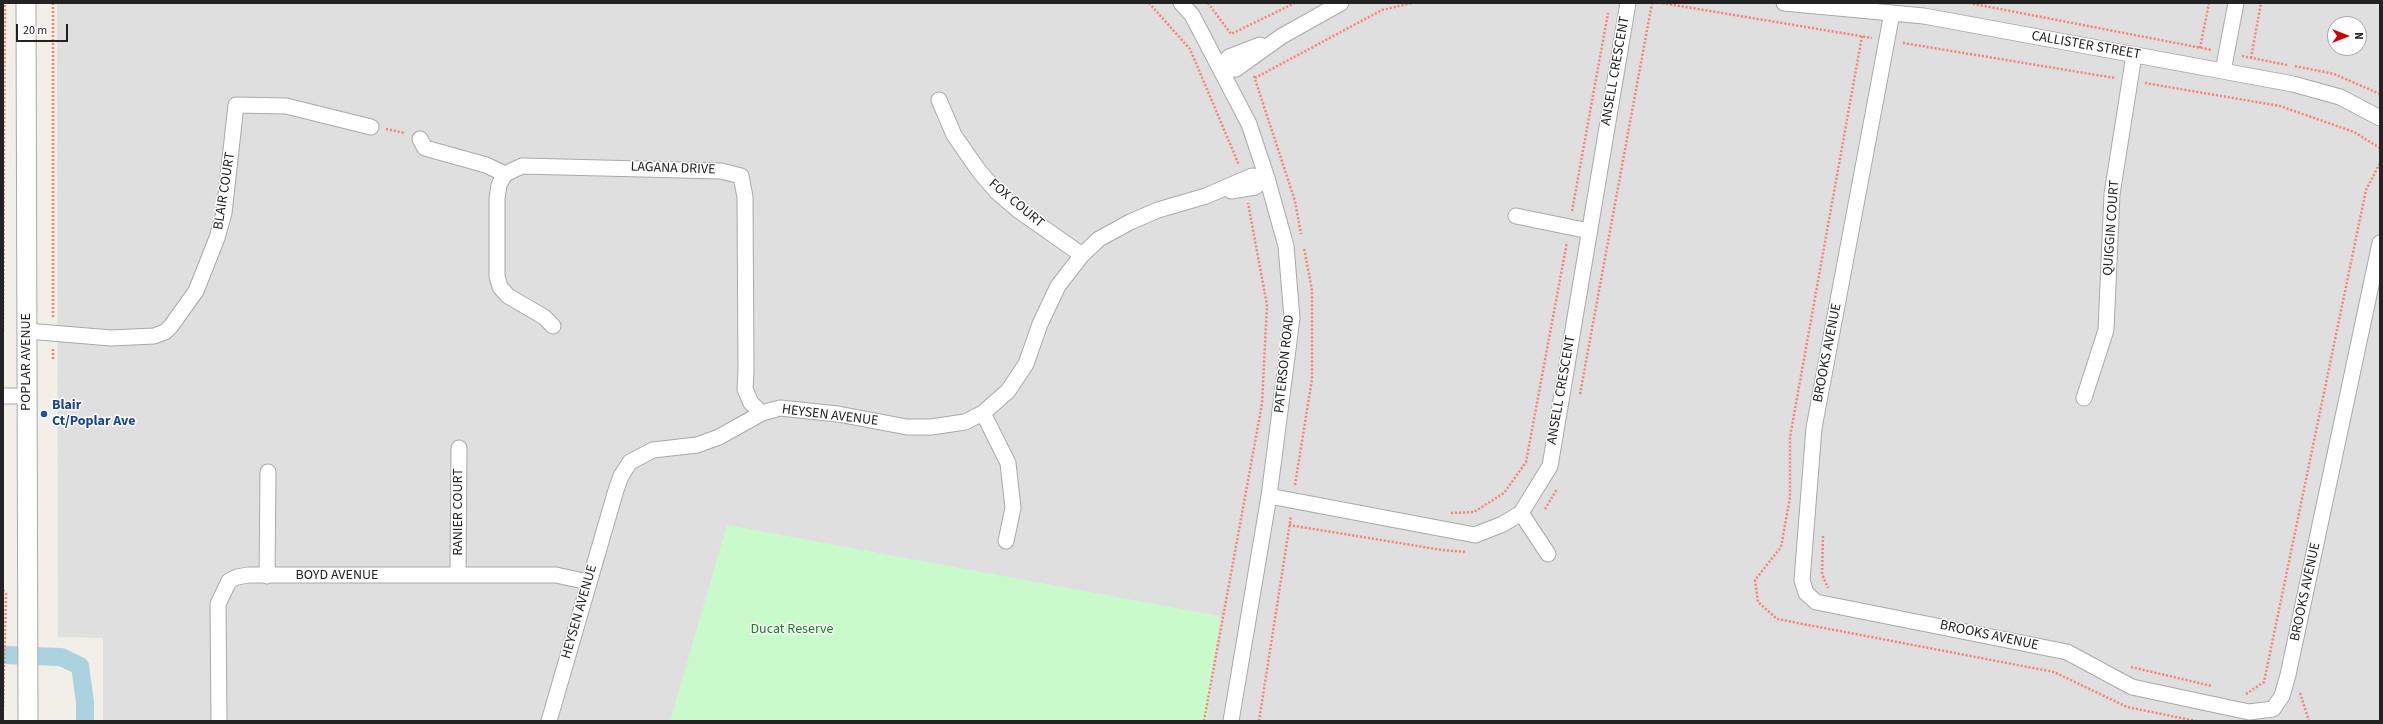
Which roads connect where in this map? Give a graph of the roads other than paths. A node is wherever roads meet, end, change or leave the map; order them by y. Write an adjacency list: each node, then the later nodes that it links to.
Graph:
1 (26, 3): 22 (street, POPLAR AVENUE)
2 (1181, 3): 9 (street, PATERSON ROAD)
3 (1341, 3): 9 (street)
4 (1628, 3): 18 (street, ANSELL CRESCENT)
5 (1784, 3): 7 (street, CALLISTER STREET)
6 (2236, 3): 10 (street)
7 (1892, 14): 8 (street, CALLISTER STREET); 19 (street, BROOKS AVENUE)
8 (2134, 55): 10 (street, CALLISTER STREET); 25 (street, QUIGGIN COURT)
9 (1221, 70): 16 (street, PATERSON ROAD)
10 (2223, 72): 12 (street, CALLISTER STREET)
11 (939, 100): 20 (street, FOX COURT)
12 (2380, 118)
13 (371, 127): 22 (street, BLAIR COURT)
14 (420, 139): 15 (street)
15 (505, 174): 21 (street); 26 (street, LAGANA DRIVE)
16 (1267, 178): 20 (street, HEYSEN AVENUE); 30 (street, PATERSON ROAD)
17 (1516, 216): 18 (street)
18 (1589, 231): 31 (street, ANSELL CRESCENT)
19 (2380, 243)
20 (1082, 255): 27 (street, HEYSEN AVENUE)
21 (553, 326)
22 (27, 331): 24 (street, POPLAR AVENUE)
23 (3, 396): 24 (street)
24 (27, 396): 37 (street, POPLAR AVENUE)
25 (2084, 398)
26 (762, 413): 27 (street, HEYSEN AVENUE); 36 (street, HEYSEN AVENUE)
27 (983, 413): 32 (street)
28 (459, 448): 34 (street, RANIER COURT)
29 (268, 472): 35 (street)
30 (1269, 496): 31 (street, ANSELL CRESCENT); 40 (street, PATERSON ROAD)
31 (1525, 519): 33 (street)
32 (1006, 541)
33 (1548, 554)
34 (458, 575): 35 (street, BOYD AVENUE); 36 (street, BOYD AVENUE)
35 (267, 576): 38 (street, BOYD AVENUE)
36 (588, 582): 39 (street, HEYSEN AVENUE)
37 (28, 721)
38 (219, 721)
39 (549, 721)
40 (1231, 721)

